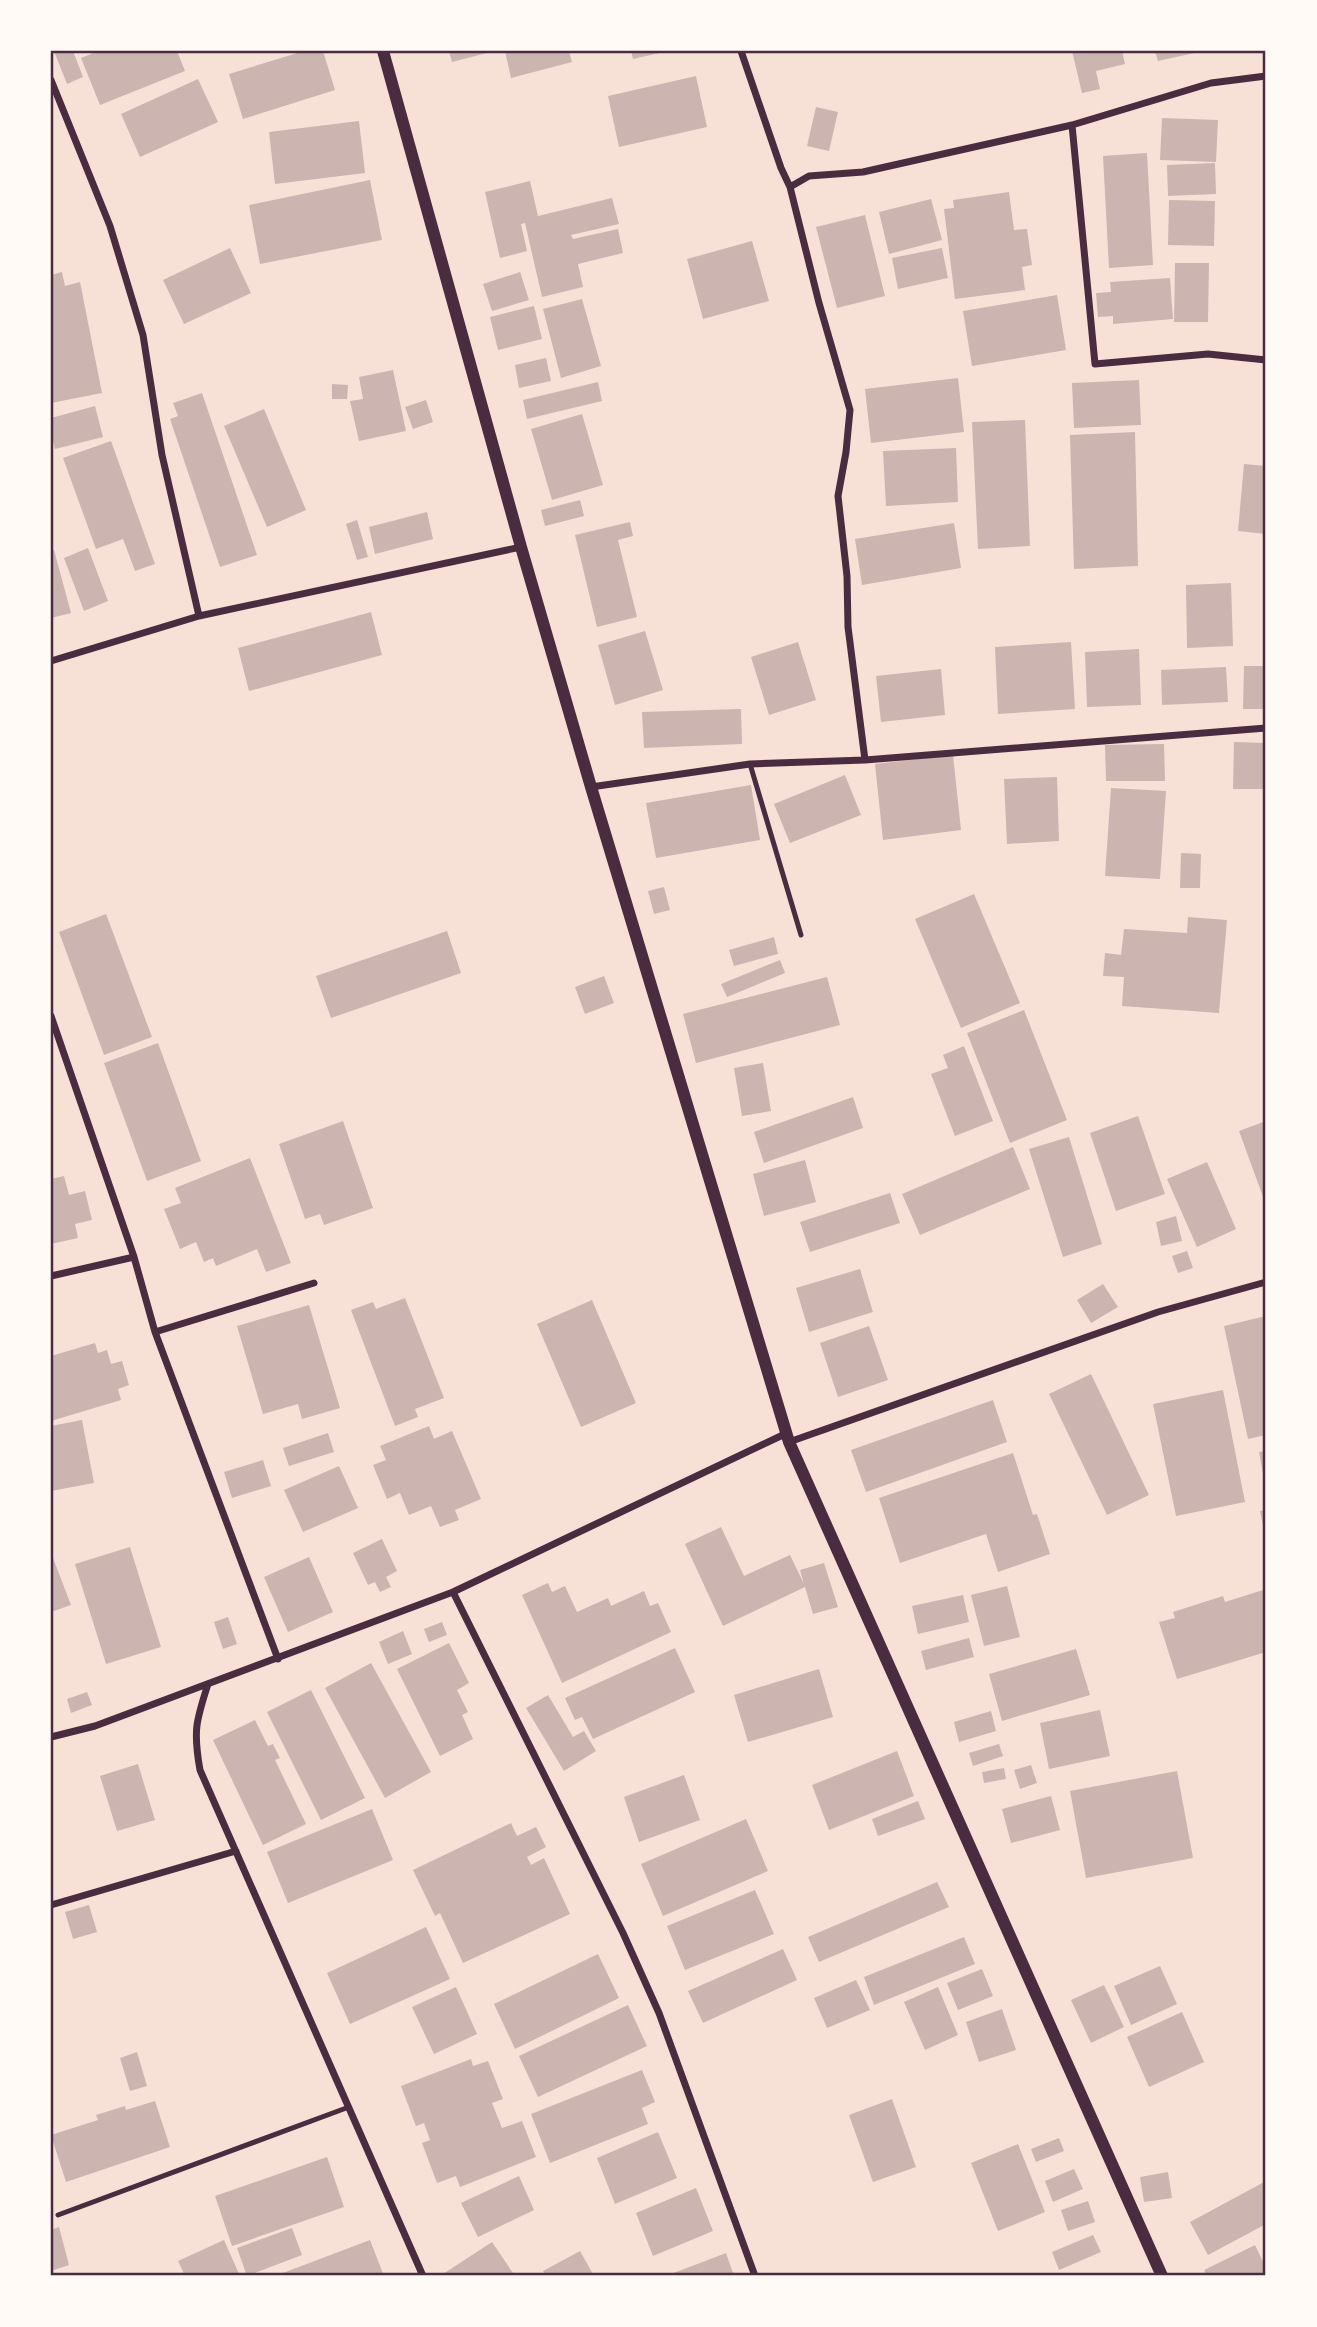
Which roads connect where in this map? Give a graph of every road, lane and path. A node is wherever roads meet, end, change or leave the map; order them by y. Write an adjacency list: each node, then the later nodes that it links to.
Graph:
1 (383, 51): 8 (street)
2 (741, 51): 6 (street)
3 (1266, 76): 5 (street)
4 (51, 80): 9 (street)
5 (1072, 125): 6 (street); 7 (street)
6 (790, 187): 12 (street)
7 (1266, 360)
8 (521, 547): 9 (street); 14 (street)
9 (199, 616): 10 (street)
10 (51, 661)
11 (1266, 728): 12 (street)
12 (865, 760): 13 (street)
13 (750, 764): 14 (street); 15 (lane)
14 (591, 787): 22 (street)
15 (801, 935)
16 (51, 1016): 17 (street)
17 (134, 1257): 18 (street); 21 (street)
18 (51, 1276)
19 (1266, 1282): 22 (street)
20 (314, 1283): 21 (street)
21 (155, 1332): 24 (street)
22 (788, 1437): 23 (street); 33 (street)
23 (453, 1592): 24 (street); 32 (street)
24 (278, 1659): 25 (street)
25 (208, 1684): 26 (street); 27 (street)
26 (51, 1737)
27 (236, 1851): 28 (street); 29 (street)
28 (51, 1905)
29 (349, 2107): 30 (lane); 31 (street)
30 (58, 2215)
31 (423, 2276)
32 (755, 2276)
33 (1162, 2276)

